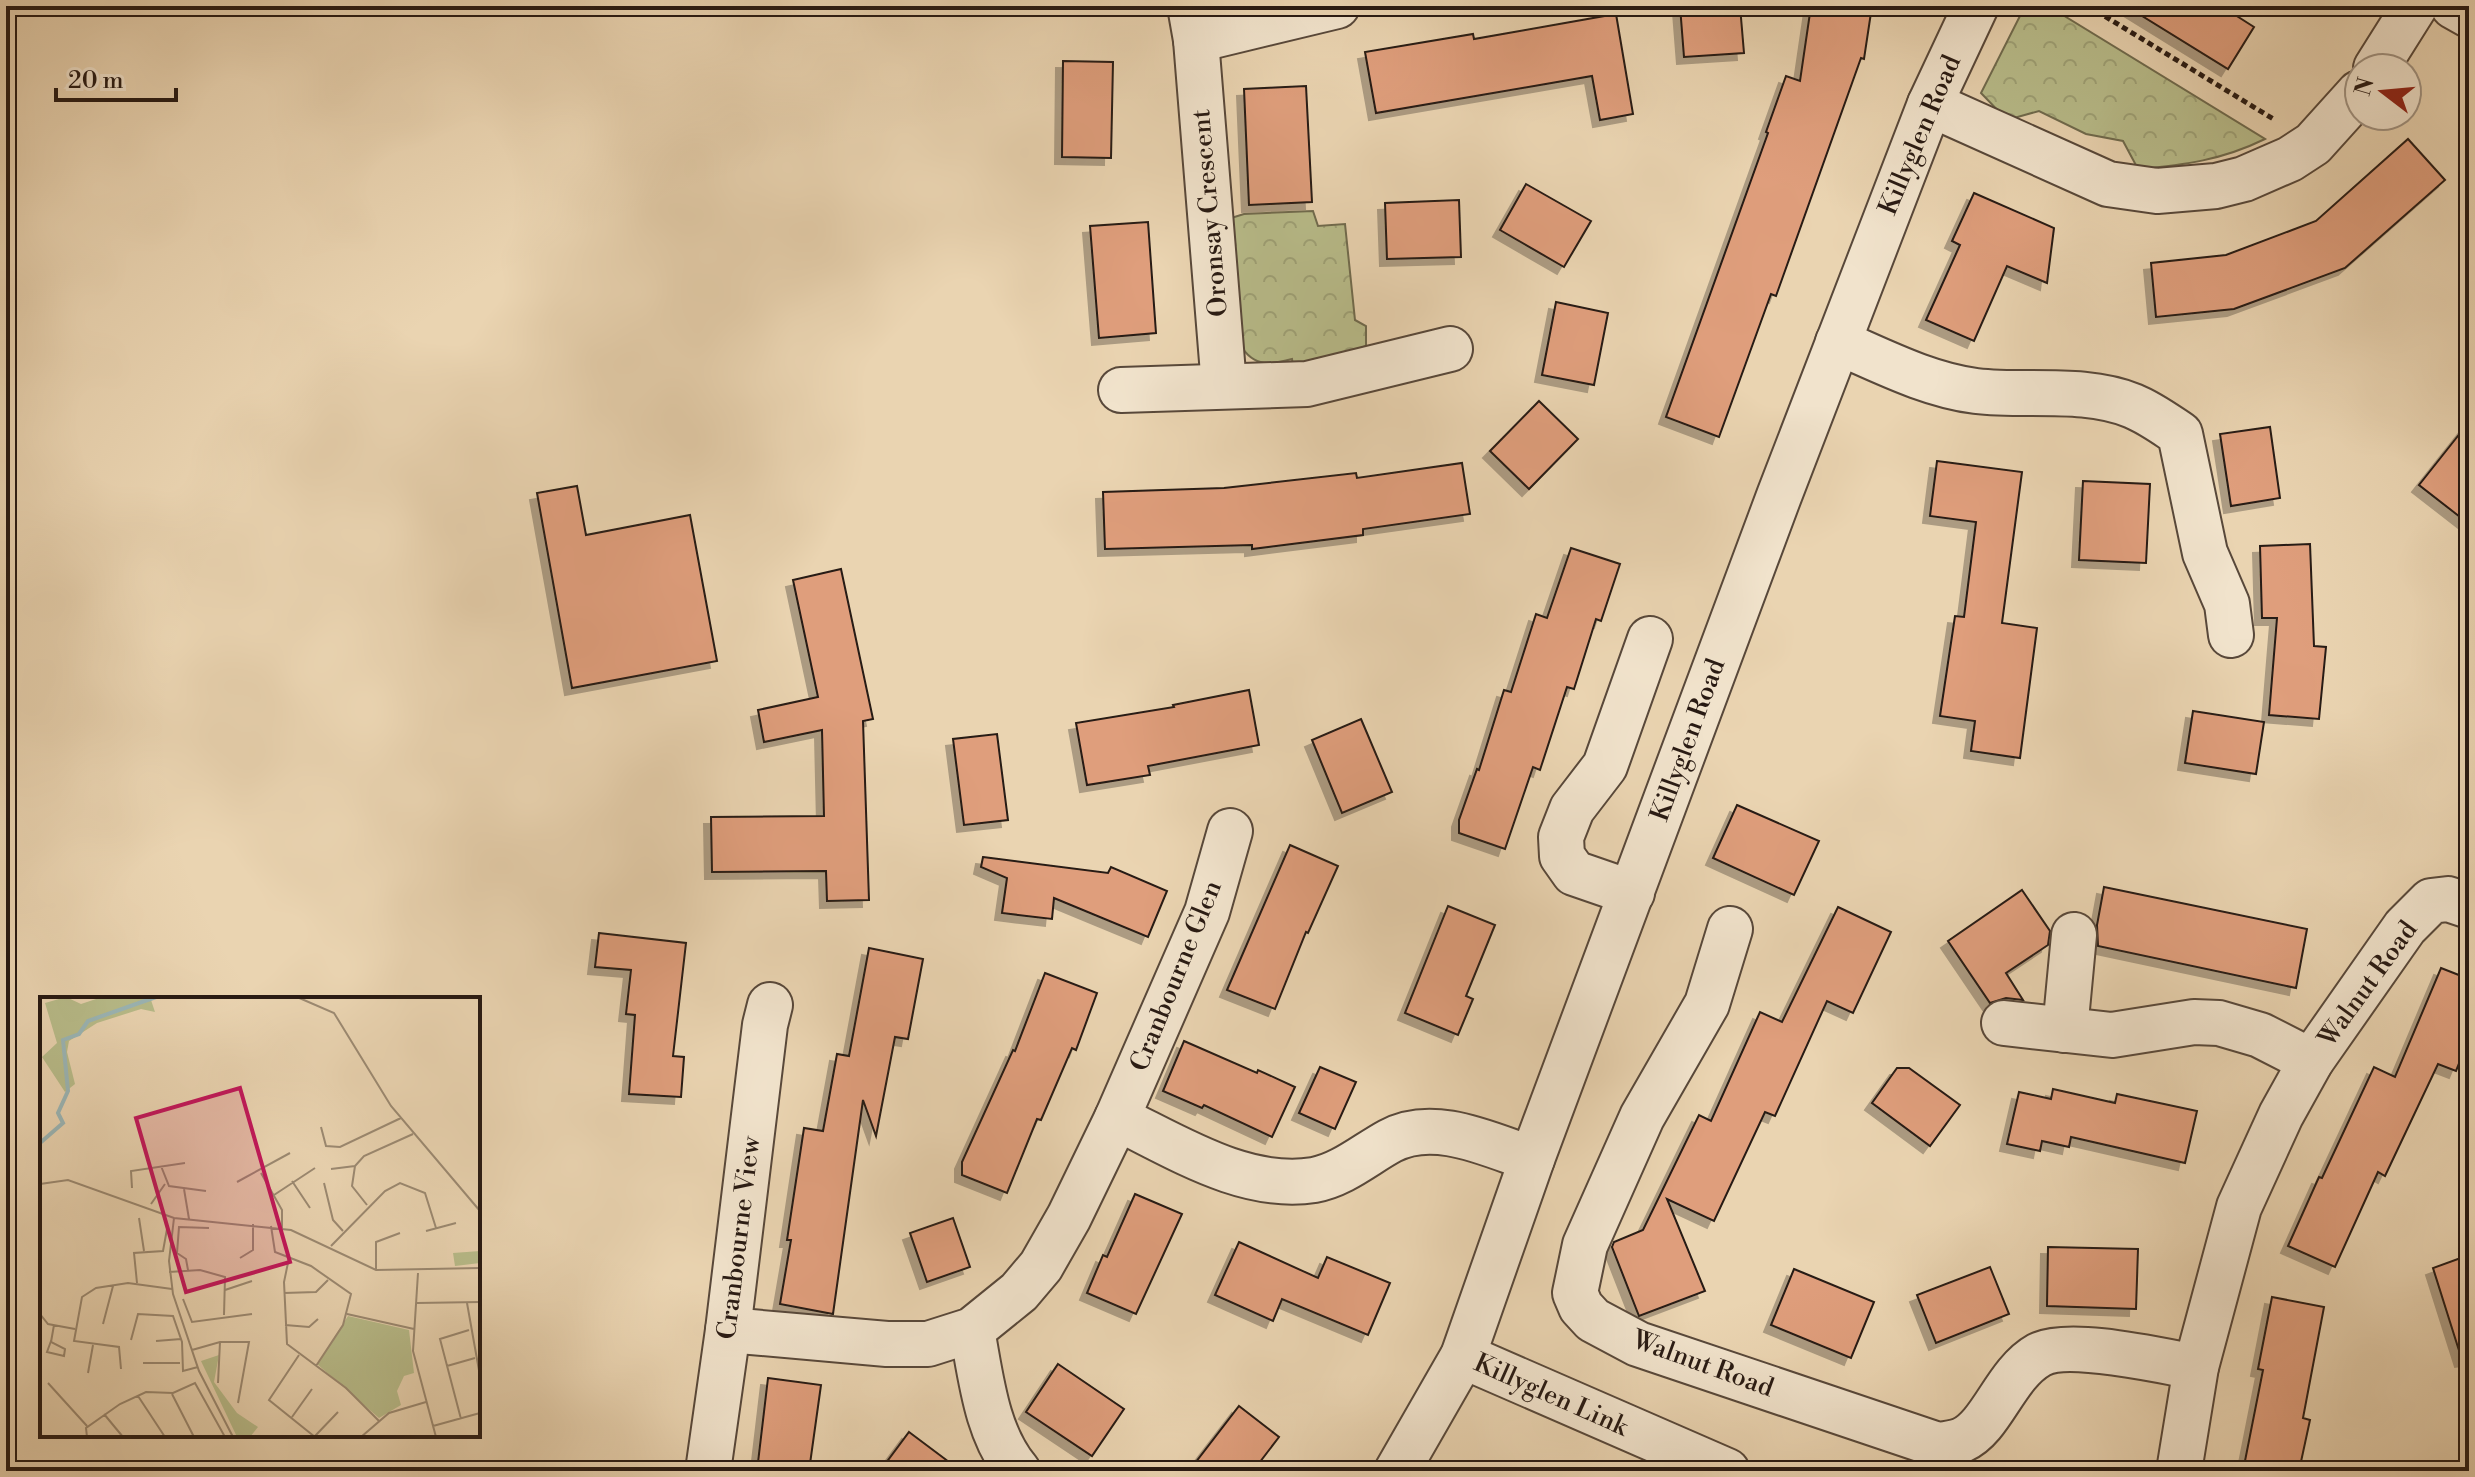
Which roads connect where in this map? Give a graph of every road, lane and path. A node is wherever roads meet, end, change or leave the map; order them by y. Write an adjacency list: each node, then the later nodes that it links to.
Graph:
1 (1337, 6): 7 (street)
2 (1976, 6): 9 (street, Killyglen Road)
3 (2088, 6): 11 (path)
4 (2415, 6): 8 (street)
5 (2453, 6): 6 (street)
6 (2469, 15)
7 (1193, 23): 14 (street, Oronsay Crescent)
8 (2386, 52)
9 (1930, 104): 11 (street); 12 (street, Killyglen Road)
10 (2343, 111): 11 (street)
11 (2313, 144)
12 (1838, 342): 16 (street); 19 (street, Killyglen Road)
13 (1450, 349): 14 (street)
14 (1224, 386): 15 (street)
15 (1121, 390)
16 (2231, 635)
17 (1650, 639): 19 (street)
18 (1230, 831): 27 (street, Cranbourne Glen)
19 (1632, 893): 28 (street, Killyglen Road)
20 (2469, 906): 26 (street, Walnut Road)
21 (1730, 929): 32 (street, Walnut Road)
22 (2074, 935): 25 (street)
23 (770, 1005): 29 (street, Cranbourne View)
24 (2004, 1023): 25 (street, Walnut Road)
25 (2065, 1030): 26 (street, Walnut Road)
26 (2311, 1061): 32 (street, Walnut Road)
27 (1117, 1118): 28 (street); 30 (street, Cranbourne Glen)
28 (1532, 1159): 31 (street, Killyglen Road)
29 (728, 1330): 30 (street, Cranbourne Glen); 33 (street, Cranbourne View)
30 (972, 1330): 34 (street)
31 (1463, 1356): 35 (street, Killyglen Road); 36 (street, Killyglen Link)
32 (2196, 1367): 37 (street, Walnut Road)
33 (708, 1471)
34 (1018, 1471)
35 (1397, 1471)
36 (1727, 1471)
37 (2179, 1471)

